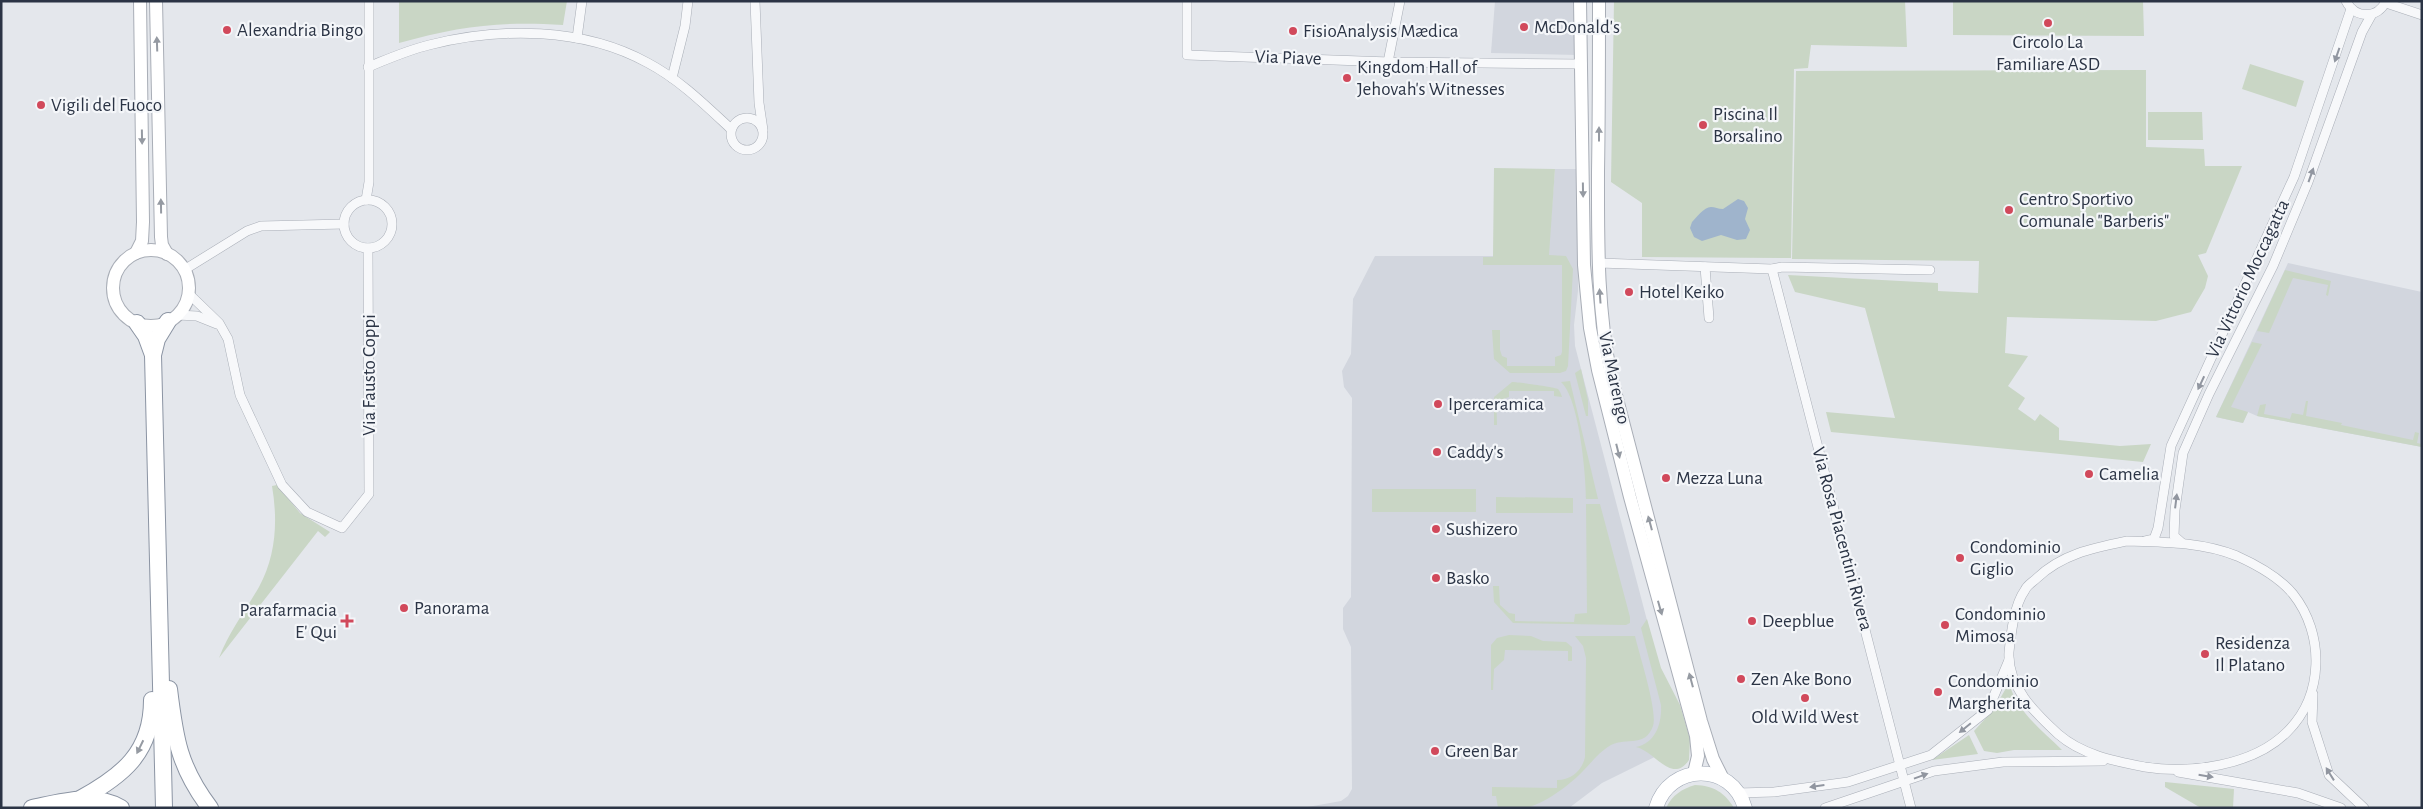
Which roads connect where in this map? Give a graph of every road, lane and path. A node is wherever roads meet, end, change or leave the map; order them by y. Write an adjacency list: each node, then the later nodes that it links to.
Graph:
1 (140, 1): 27 (main road, one-way to 27)
2 (156, 1): 28 (main road, one-way to 2)
3 (369, 1): 18 (street)
4 (582, 1): 15 (street)
5 (688, 1): 19 (street)
6 (756, 1): 20 (street)
7 (1187, 1): 16 (street, Via Piave)
8 (1400, 1): 16 (street)
9 (1580, 1): 17 (main road)
10 (1600, 1): 29 (main road, Via Marengo, one-way to 10)
11 (2386, 2): 13 (street); 14 (street)
12 (2349, 5): 13 (street); 40 (street, Via Vittorio Moccagatta, one-way to 40)
13 (2372, 14): 41 (street, Via Vittorio Moccagatta, one-way to 13)
14 (2422, 15)
15 (577, 38): 18 (street); 19 (street)
16 (1388, 62): 17 (street, Via Piave)
17 (1582, 64): 48 (main road, one-way to 48)
18 (368, 67): 24 (street)
19 (672, 78): 22 (street)
20 (759, 93): 21 (street); 23 (street)
21 (742, 119): 22 (street); 23 (street)
22 (731, 129): 23 (street)
23 (763, 130)
24 (366, 200): 25 (street); 26 (street)
25 (344, 224): 26 (street); 32 (street)
26 (368, 248): 38 (street, Via Fausto Coppi)
27 (136, 253): 28 (main road); 37 (main road)
28 (167, 254): 32 (main road)
29 (1599, 263): 30 (street); 49 (main road, Via Marengo, one-way to 29)
30 (1705, 267): 31 (street); 36 (street)
31 (1772, 269): 33 (street); 46 (street, Via Rosa Piacentini Rivera)
32 (184, 270): 34 (main road)
33 (1930, 270)
34 (188, 293): 35 (main road); 38 (street)
35 (172, 318): 37 (main road); 38 (street); 39 (highway)
36 (1709, 318)
37 (137, 323): 39 (highway)
38 (222, 328)
39 (153, 356): 42 (highway)
40 (2143, 542): 41 (street); 43 (street)
41 (2185, 544): 44 (street)
42 (158, 649): 52 (highway, one-way to 52); 55 (highway); 56 (highway)
43 (2009, 660): 45 (street); 46 (street, one-way to 46)
44 (2314, 685): 47 (street); 62 (street, one-way to 44)
45 (2108, 760): 47 (street); 50 (street, one-way to 45)
46 (1900, 765): 50 (street, Via Rosa Piacentini Rivera); 51 (street, one-way to 51)
47 (2158, 769): 61 (street, one-way to 61)
48 (1694, 773): 49 (main road); 57 (main road)
49 (1723, 779): 51 (main road)
50 (1904, 782): 59 (street); 60 (street, Via Rosa Piacentini Rivera)
51 (1738, 793): 58 (main road)
52 (80, 799): 53 (highway); 54 (highway)
53 (32, 808)
54 (121, 808)
55 (164, 808)
56 (210, 808)
57 (1656, 808)
58 (1745, 808)
59 (1825, 808)
60 (1911, 808)
61 (2341, 808)
62 (2364, 808)

